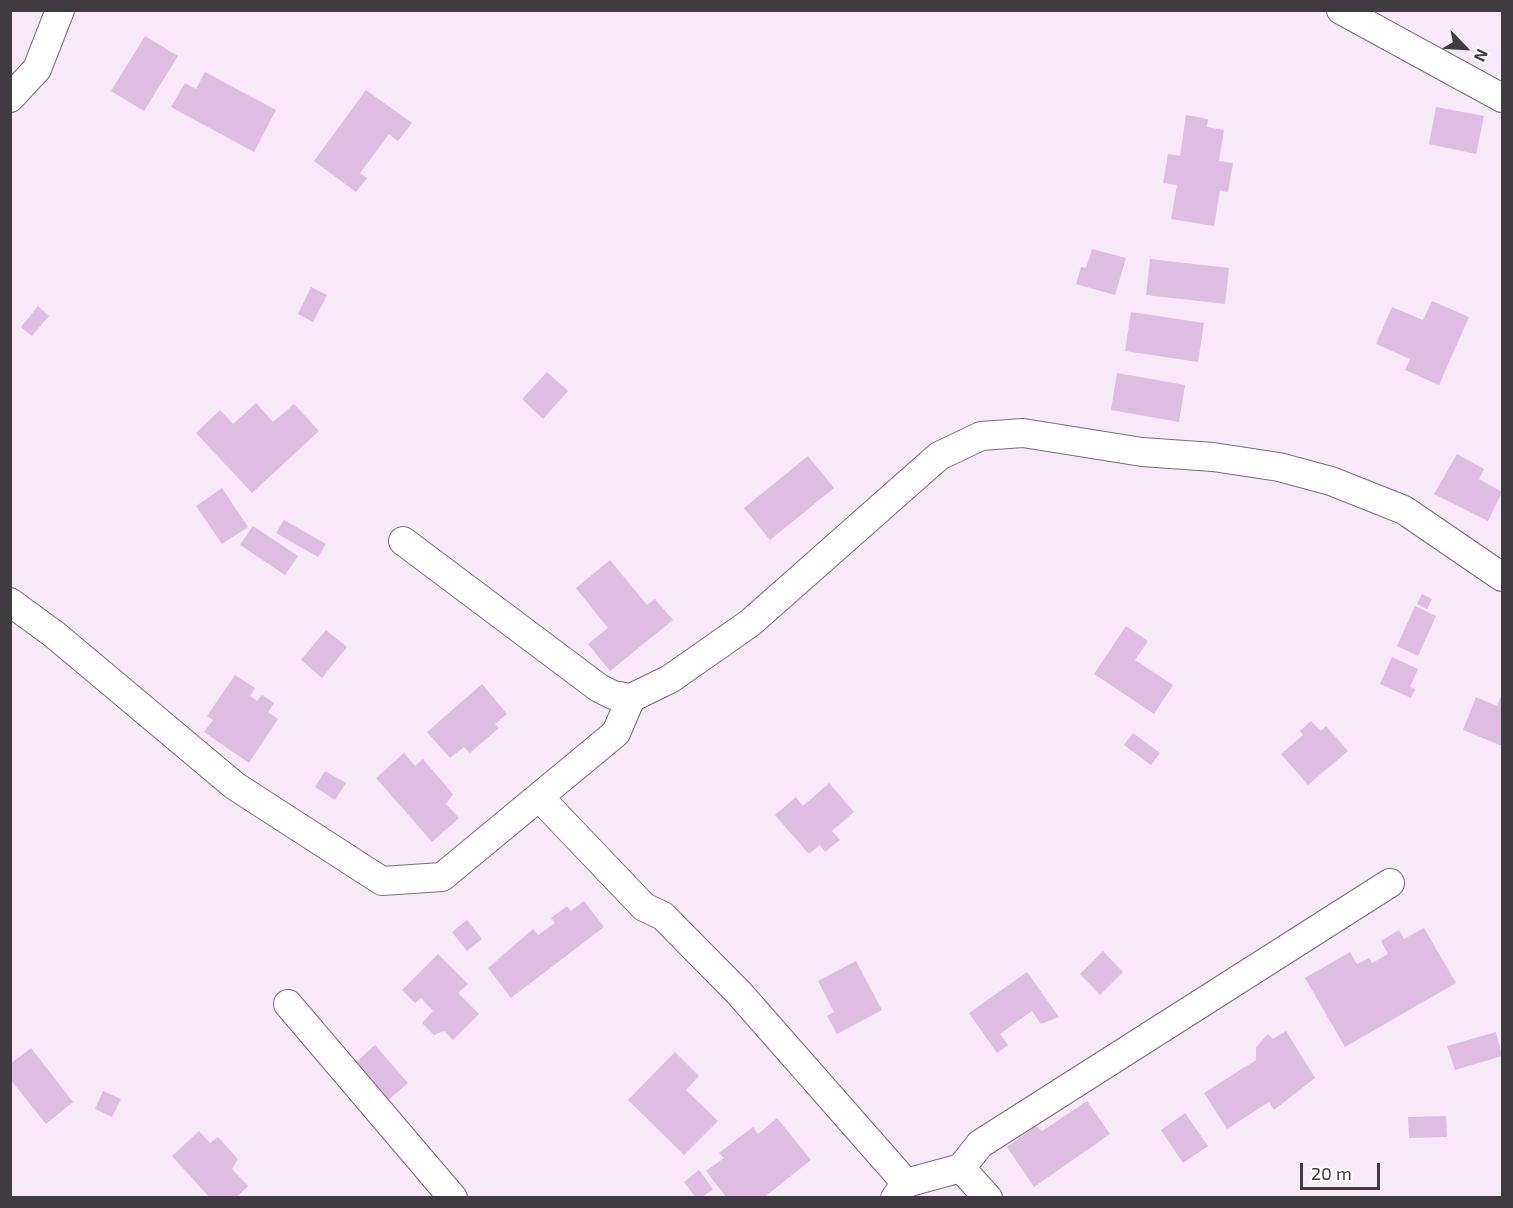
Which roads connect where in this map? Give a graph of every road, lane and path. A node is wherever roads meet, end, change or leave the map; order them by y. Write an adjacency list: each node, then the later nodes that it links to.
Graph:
1 (60, 10): 3 (street)
2 (1341, 10): 4 (street)
3 (10, 98)
4 (1503, 98)
5 (403, 541): 8 (street)
6 (1503, 577): 8 (street)
7 (10, 602): 9 (street)
8 (631, 698): 9 (street)
9 (539, 797): 13 (street)
10 (1390, 883): 12 (street)
11 (288, 1004): 14 (street)
12 (962, 1168): 13 (street); 15 (street)
13 (900, 1190)
14 (453, 1197)
15 (988, 1197)

